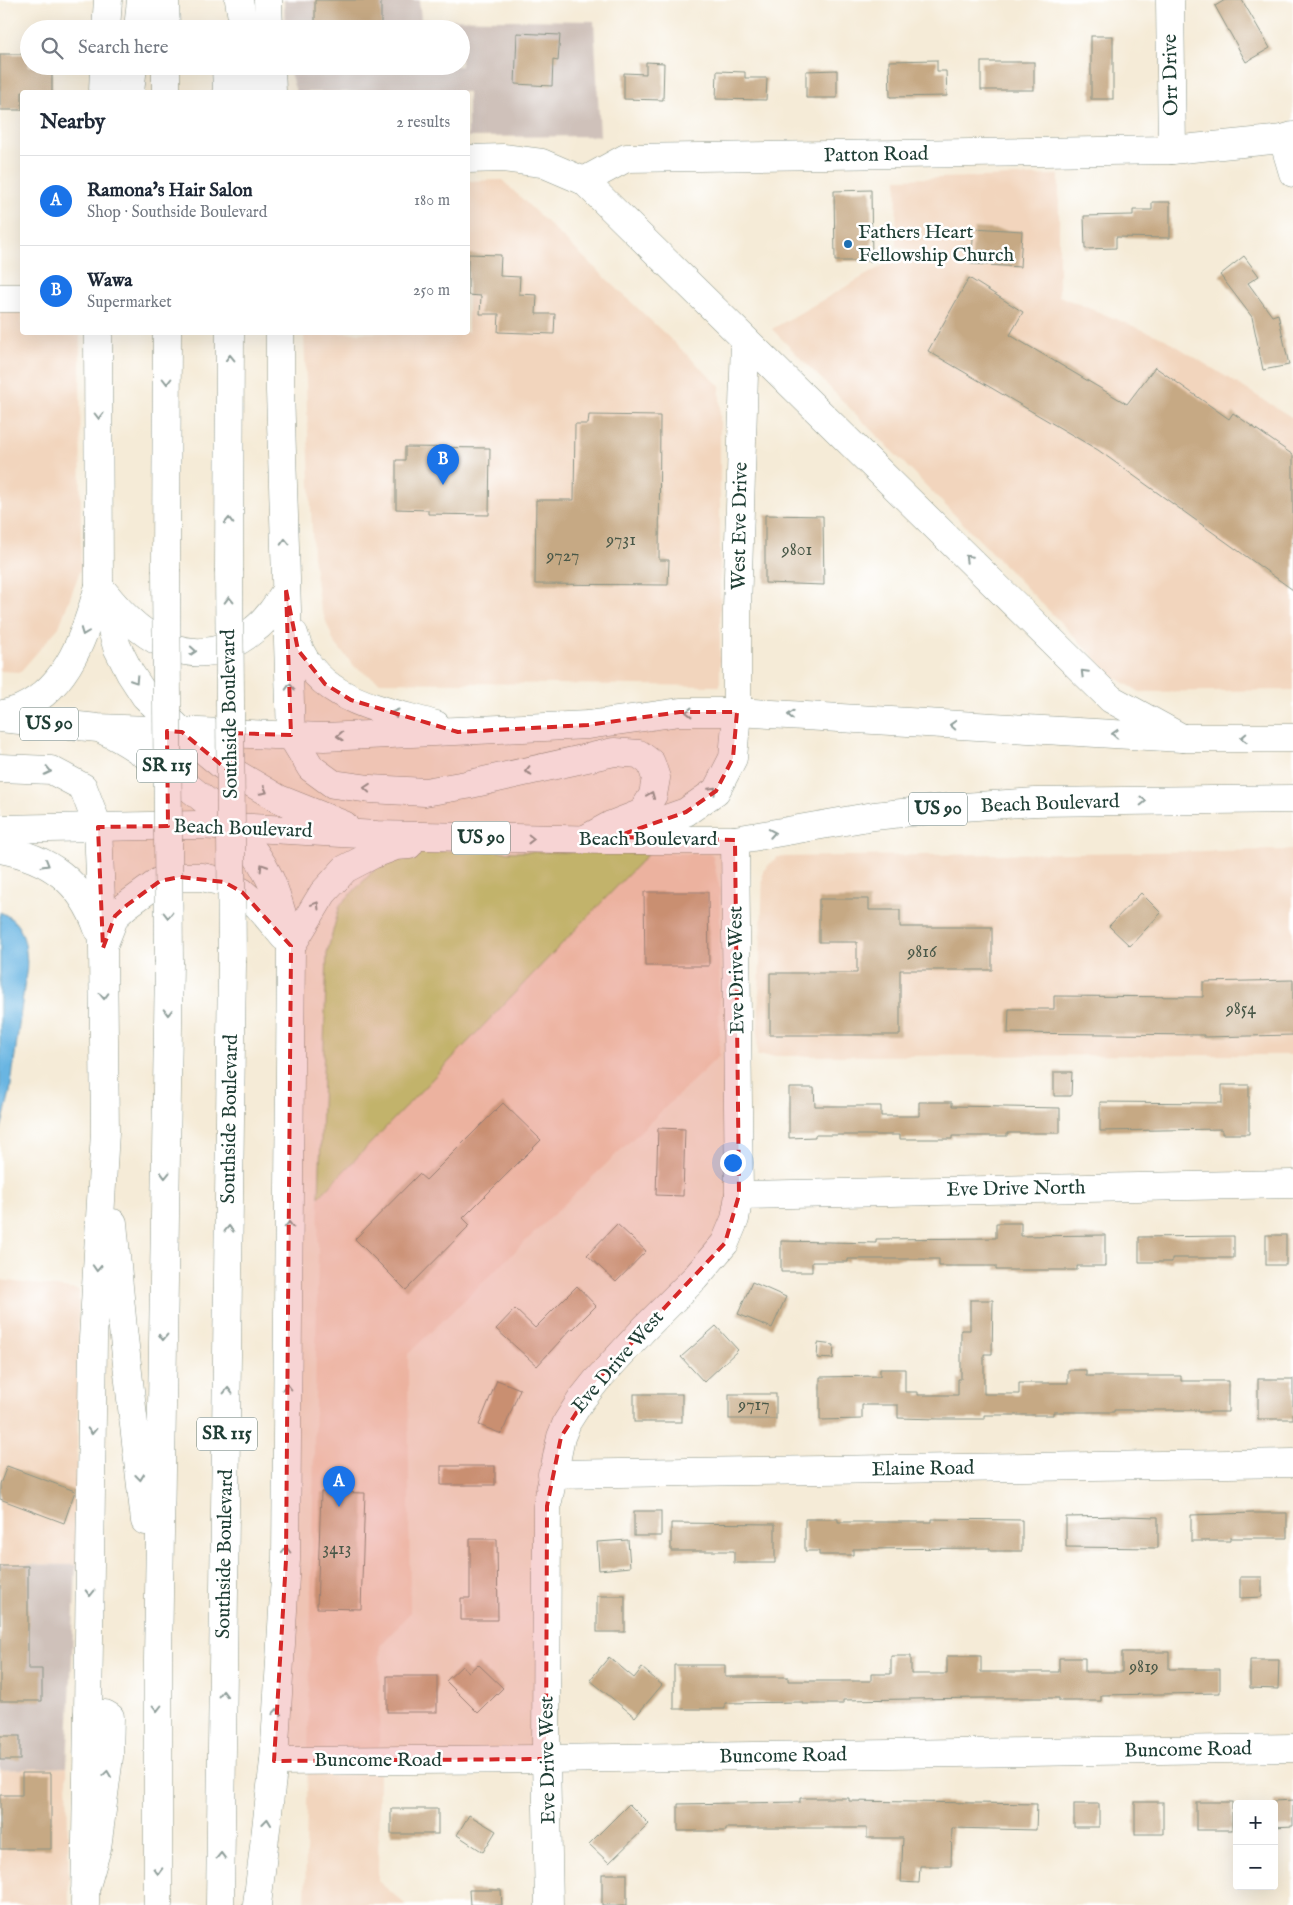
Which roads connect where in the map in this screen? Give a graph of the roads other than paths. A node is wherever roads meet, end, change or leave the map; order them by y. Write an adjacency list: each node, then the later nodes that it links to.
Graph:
1 (108, 0): 8 (main road)
2 (141, 0): 9 (main road)
3 (166, 0): 10 (main road)
4 (223, 0): 11 (main road)
5 (239, 0): 12 (main road)
6 (268, 0): 13 (main road)
7 (1170, 0): 25 (main road, Orr Drive)
8 (107, 20)
9 (139, 20)
10 (166, 20)
11 (224, 20)
12 (242, 20)
13 (269, 20)
14 (104, 75): 20 (main road)
15 (132, 75): 21 (main road)
16 (166, 75): 22 (main road)
17 (226, 75): 23 (main road)
18 (257, 75): 19 (main road)
19 (268, 86)
20 (103, 90)
21 (130, 90)
22 (166, 90)
23 (227, 90)
24 (1288, 138): 25 (main road, Patton Road); 27 (main road)
25 (1172, 150): 28 (main road, Patton Road)
26 (470, 159): 28 (main road)
27 (1293, 172)
28 (584, 181): 37 (main road)
29 (0, 298): 30 (main road)
30 (20, 298)
31 (98, 335): 38 (main road)
32 (102, 335): 38 (main road)
33 (167, 335): 67 (main road, SR 115, one-way to 67, bridge)
34 (230, 335): 73 (main road, Southside Boulevard / SR 115, one-way to 34, bridge)
35 (274, 335): 39 (main road)
36 (280, 335): 39 (main road)
37 (744, 340): 42 (main road, West Eve Drive); 48 (main road, one-way to 37)
38 (98, 367): 40 (main road, one-way to 40)
39 (280, 391): 41 (main road, one-way to 39)
40 (99, 586): 41 (main road, one-way to 41); 43 (main road, one-way to 43); 45 (main road, one-way to 45)
41 (286, 590): 46 (main road, one-way to 41); 47 (main road, one-way to 41)
42 (737, 712): 46 (main road, US 90, one-way to 46); 48 (main road, US 90, one-way to 42); 57 (main road, West Eve Drive, one-way to 42)
43 (0, 716): 44 (main road, US 90)
44 (98, 728): 45 (main road, US 90); 52 (main road)
45 (182, 732): 47 (main road, US 90); 55 (main road, one-way to 55)
46 (458, 732): 47 (main road, US 90, one-way to 47)
47 (291, 735): 57 (main road, one-way to 47)
48 (1182, 738): 49 (main road, US 90, one-way to 48)
49 (1293, 738)
50 (0, 768): 53 (main road, one-way to 53)
51 (1293, 799): 58 (main road, Beach Boulevard / US 90, one-way to 51)
52 (233, 826): 53 (main road, Beach Boulevard / US 90); 55 (main road, Beach Boulevard / US 90); 60 (main road, one-way to 52)
53 (98, 827): 54 (main road, Beach Boulevard / US 90); 61 (main road)
54 (0, 829)
55 (377, 835): 56 (main road, Beach Boulevard / US 90)
56 (493, 838): 57 (main road, Beach Boulevard / US 90, one-way to 57); 60 (main road, one-way to 56)
57 (596, 840): 58 (main road, Beach Boulevard / US 90)
58 (735, 840): 64 (main road, Eve Drive West)
59 (0, 849): 61 (main road, one-way to 61)
60 (291, 946): 61 (main road); 70 (main road, one-way to 60)
61 (103, 948): 62 (main road, one-way to 62)
62 (105, 1132): 67 (main road, one-way to 67); 71 (main road, one-way to 71)
63 (1293, 1184): 64 (main road, Eve Drive North)
64 (739, 1195): 66 (main road, Eve Drive West)
65 (1293, 1464): 66 (main road, Elaine Road)
66 (552, 1474): 69 (main road, Eve Drive West)
67 (158, 1660): 72 (main road, SR 115, one-way to 72)
68 (1293, 1748): 69 (main road, Buncome Road)
69 (546, 1759): 70 (main road, Buncome Road); 75 (main road, Eve Drive West)
70 (274, 1761): 74 (main road, one-way to 70)
71 (85, 1898)
72 (158, 1905)
73 (220, 1905)
74 (258, 1905)
75 (549, 1905)

